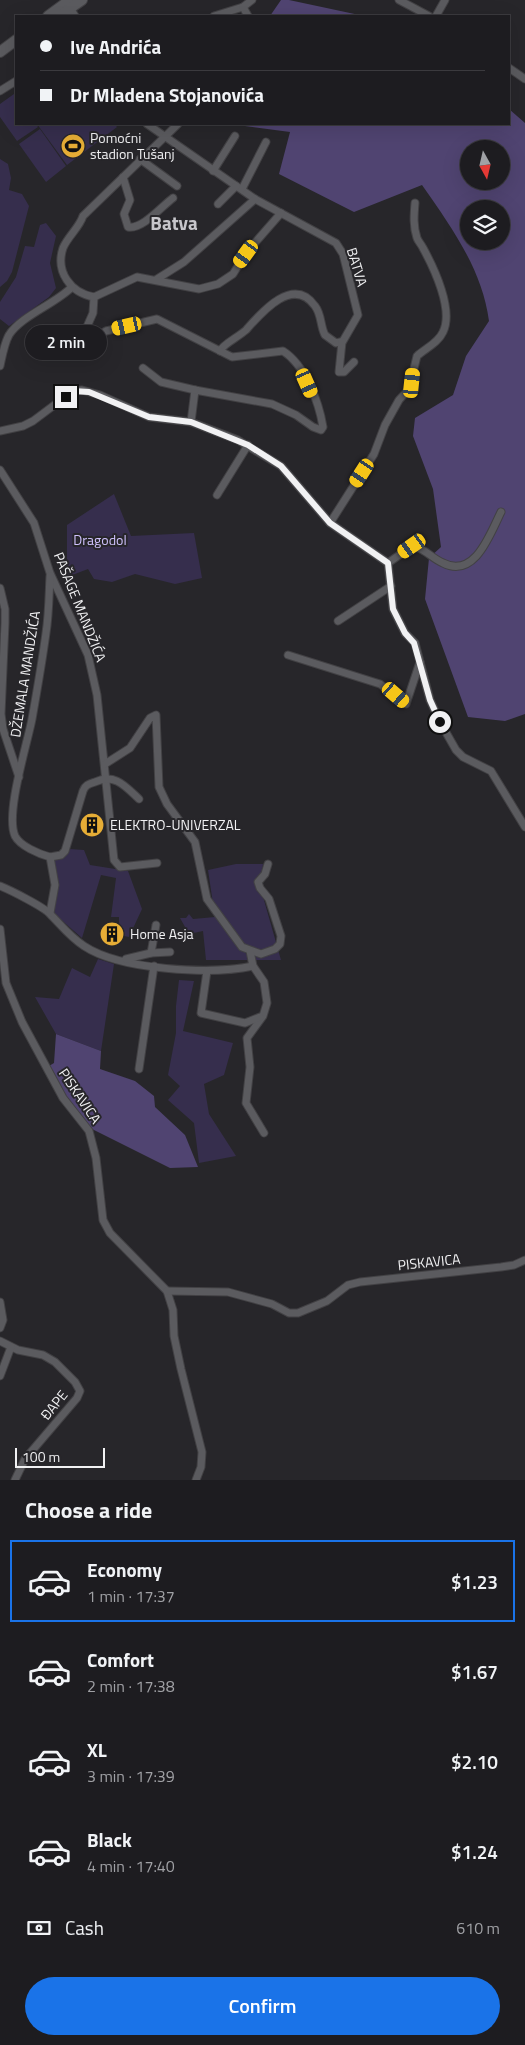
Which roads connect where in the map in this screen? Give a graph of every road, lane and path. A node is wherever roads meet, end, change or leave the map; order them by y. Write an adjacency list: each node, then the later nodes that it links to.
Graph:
1 (82, 0): 6 (main road)
2 (252, 0): 7 (street)
3 (398, 0): 5 (street)
4 (445, 0): 13 (street)
5 (408, 2): 12 (street)
6 (70, 7): 8 (main road); 9 (main road)
7 (243, 7): 10 (street); 11 (street)
8 (50, 15)
9 (60, 15)
10 (217, 15)
11 (247, 15)
12 (428, 15)
13 (437, 15)
14 (15, 41): 16 (main road)
15 (15, 47): 17 (main road)
16 (0, 52)
17 (0, 58)
18 (510, 69): 19 (street)
19 (525, 79)
20 (15, 82): 21 (street)
21 (0, 92)
22 (148, 125): 24 (street, BATVA)
23 (177, 125): 24 (street)
24 (165, 136): 27 (street); 28 (street, BATVA)
25 (235, 136): 28 (street)
26 (266, 142): 31 (street)
27 (140, 159): 29 (street); 30 (street)
28 (213, 171): 31 (street, BATVA)
29 (123, 177): 32 (street); 38 (street)
30 (177, 186)
31 (239, 187): 33 (street, BATVA); 35 (street)
32 (173, 198)
33 (255, 199): 36 (street, BATVA); 37 (street)
34 (415, 203): 52 (street)
35 (218, 204)
36 (281, 213): 37 (street); 40 (street, BATVA)
37 (157, 279): 39 (street)
38 (72, 287): 39 (street); 43 (street)
39 (94, 297): 41 (street)
40 (342, 342): 41 (street); 42 (street, BATVA)
41 (220, 352): 45 (street)
42 (354, 362)
43 (0, 366)
44 (144, 368): 45 (street)
45 (195, 390): 46 (street)
46 (191, 422): 47 (street); 48 (street)
47 (0, 431)
48 (248, 445): 50 (street); 52 (street)
49 (0, 470): 54 (street, PAŠAGE MANDŽIĆA)
50 (217, 495)
51 (501, 512): 53 (street)
52 (330, 523): 53 (street)
53 (388, 563): 55 (street)
54 (50, 573): 60 (street, PAŠAGE MANDŽIĆA); 62 (street, DŽEMALA MANDŽIĆA)
55 (391, 586): 57 (street); 59 (street)
56 (0, 588): 62 (street)
57 (338, 621)
58 (288, 654): 59 (street)
59 (420, 661): 64 (street)
60 (105, 764): 61 (street, PAŠAGE MANDŽIĆA); 72 (street)
61 (105, 777): 63 (street); 65 (street); 66 (street)
62 (19, 778): 65 (street)
63 (140, 799)
64 (525, 826)
65 (50, 857): 69 (street)
66 (157, 863)
67 (268, 864): 72 (street)
68 (0, 886): 69 (street)
69 (50, 913): 75 (street)
70 (156, 925): 74 (street)
71 (0, 929): 83 (street, PISKAVICA)
72 (250, 951): 77 (street)
73 (170, 952): 74 (street)
74 (151, 953): 75 (street)
75 (123, 960): 76 (street)
76 (154, 966): 78 (street); 80 (street)
77 (253, 966): 78 (street); 79 (street)
78 (207, 971): 79 (street)
79 (262, 1016): 81 (street)
80 (139, 1069)
81 (264, 1133)
82 (525, 1260): 83 (street, PISKAVICA)
83 (166, 1292): 90 (street, PISKAVICA)
84 (0, 1302): 85 (street)
85 (0, 1328)
86 (0, 1341): 87 (street, ĐAPE)
87 (11, 1347): 88 (street); 89 (street, ĐAPE)
88 (0, 1376)
89 (15, 1480)
90 (196, 1480)

